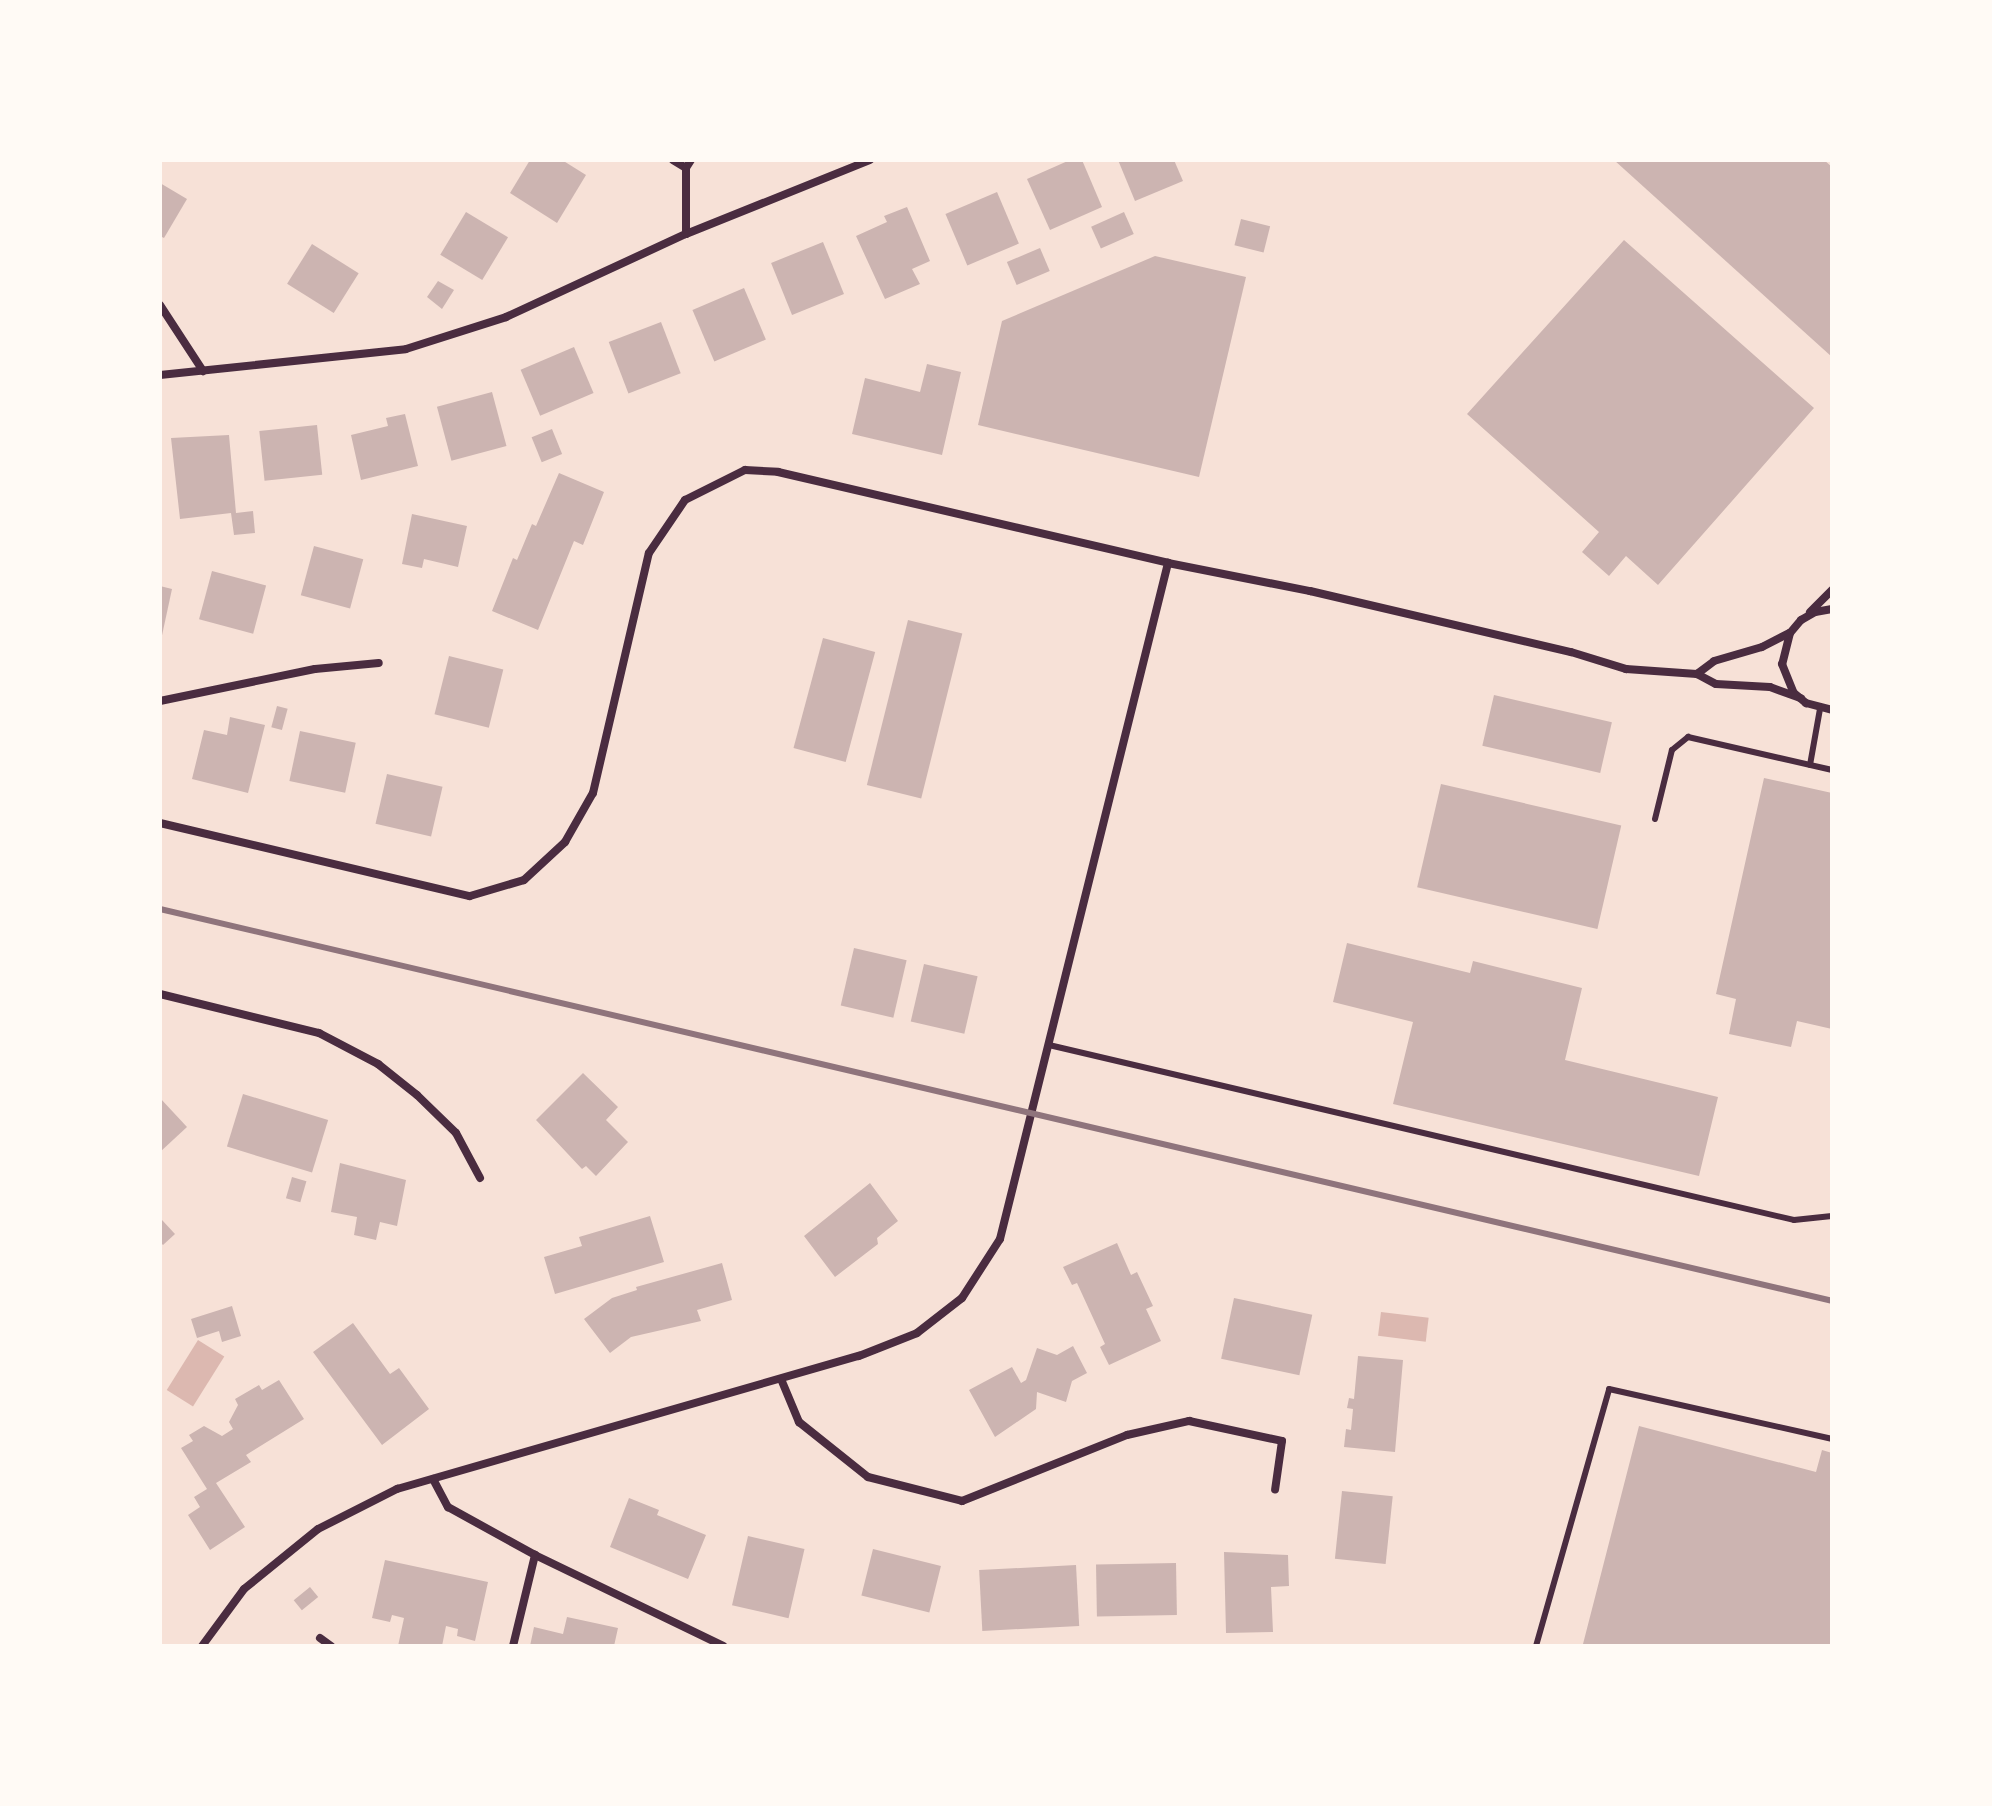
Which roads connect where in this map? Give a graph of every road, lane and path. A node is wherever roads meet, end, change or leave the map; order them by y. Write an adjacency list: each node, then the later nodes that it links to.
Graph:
1 (673, 160): 3 (street)
2 (870, 160): 4 (street)
3 (688, 164): 4 (street)
4 (686, 234): 6 (street)
5 (160, 305): 6 (street)
6 (203, 371): 7 (street)
7 (160, 375)
8 (1168, 563): 14 (street); 22 (street); 24 (street)
9 (1832, 590): 11 (street)
10 (1832, 609): 11 (street)
11 (1801, 620): 12 (street)
12 (1790, 633): 14 (street); 15 (street)
13 (379, 663): 16 (street)
14 (1697, 674): 15 (street)
15 (1801, 698): 17 (street)
16 (160, 701)
17 (1820, 709): 18 (street); 19 (lane)
18 (1832, 710)
19 (1810, 765): 20 (lane); 21 (lane)
20 (1832, 770)
21 (1655, 819)
22 (160, 823)
23 (160, 994): 25 (street)
24 (1049, 1045): 26 (lane); 27 (street)
25 (480, 1178)
26 (1832, 1216)
27 (781, 1379): 29 (street); 30 (street)
28 (1832, 1439): 37 (lane)
29 (433, 1479): 31 (street); 33 (street)
30 (1275, 1490)
31 (535, 1555): 35 (street); 36 (street)
32 (320, 1638): 34 (street)
33 (202, 1646)
34 (331, 1646)
35 (513, 1646)
36 (723, 1646)
37 (1536, 1646)

